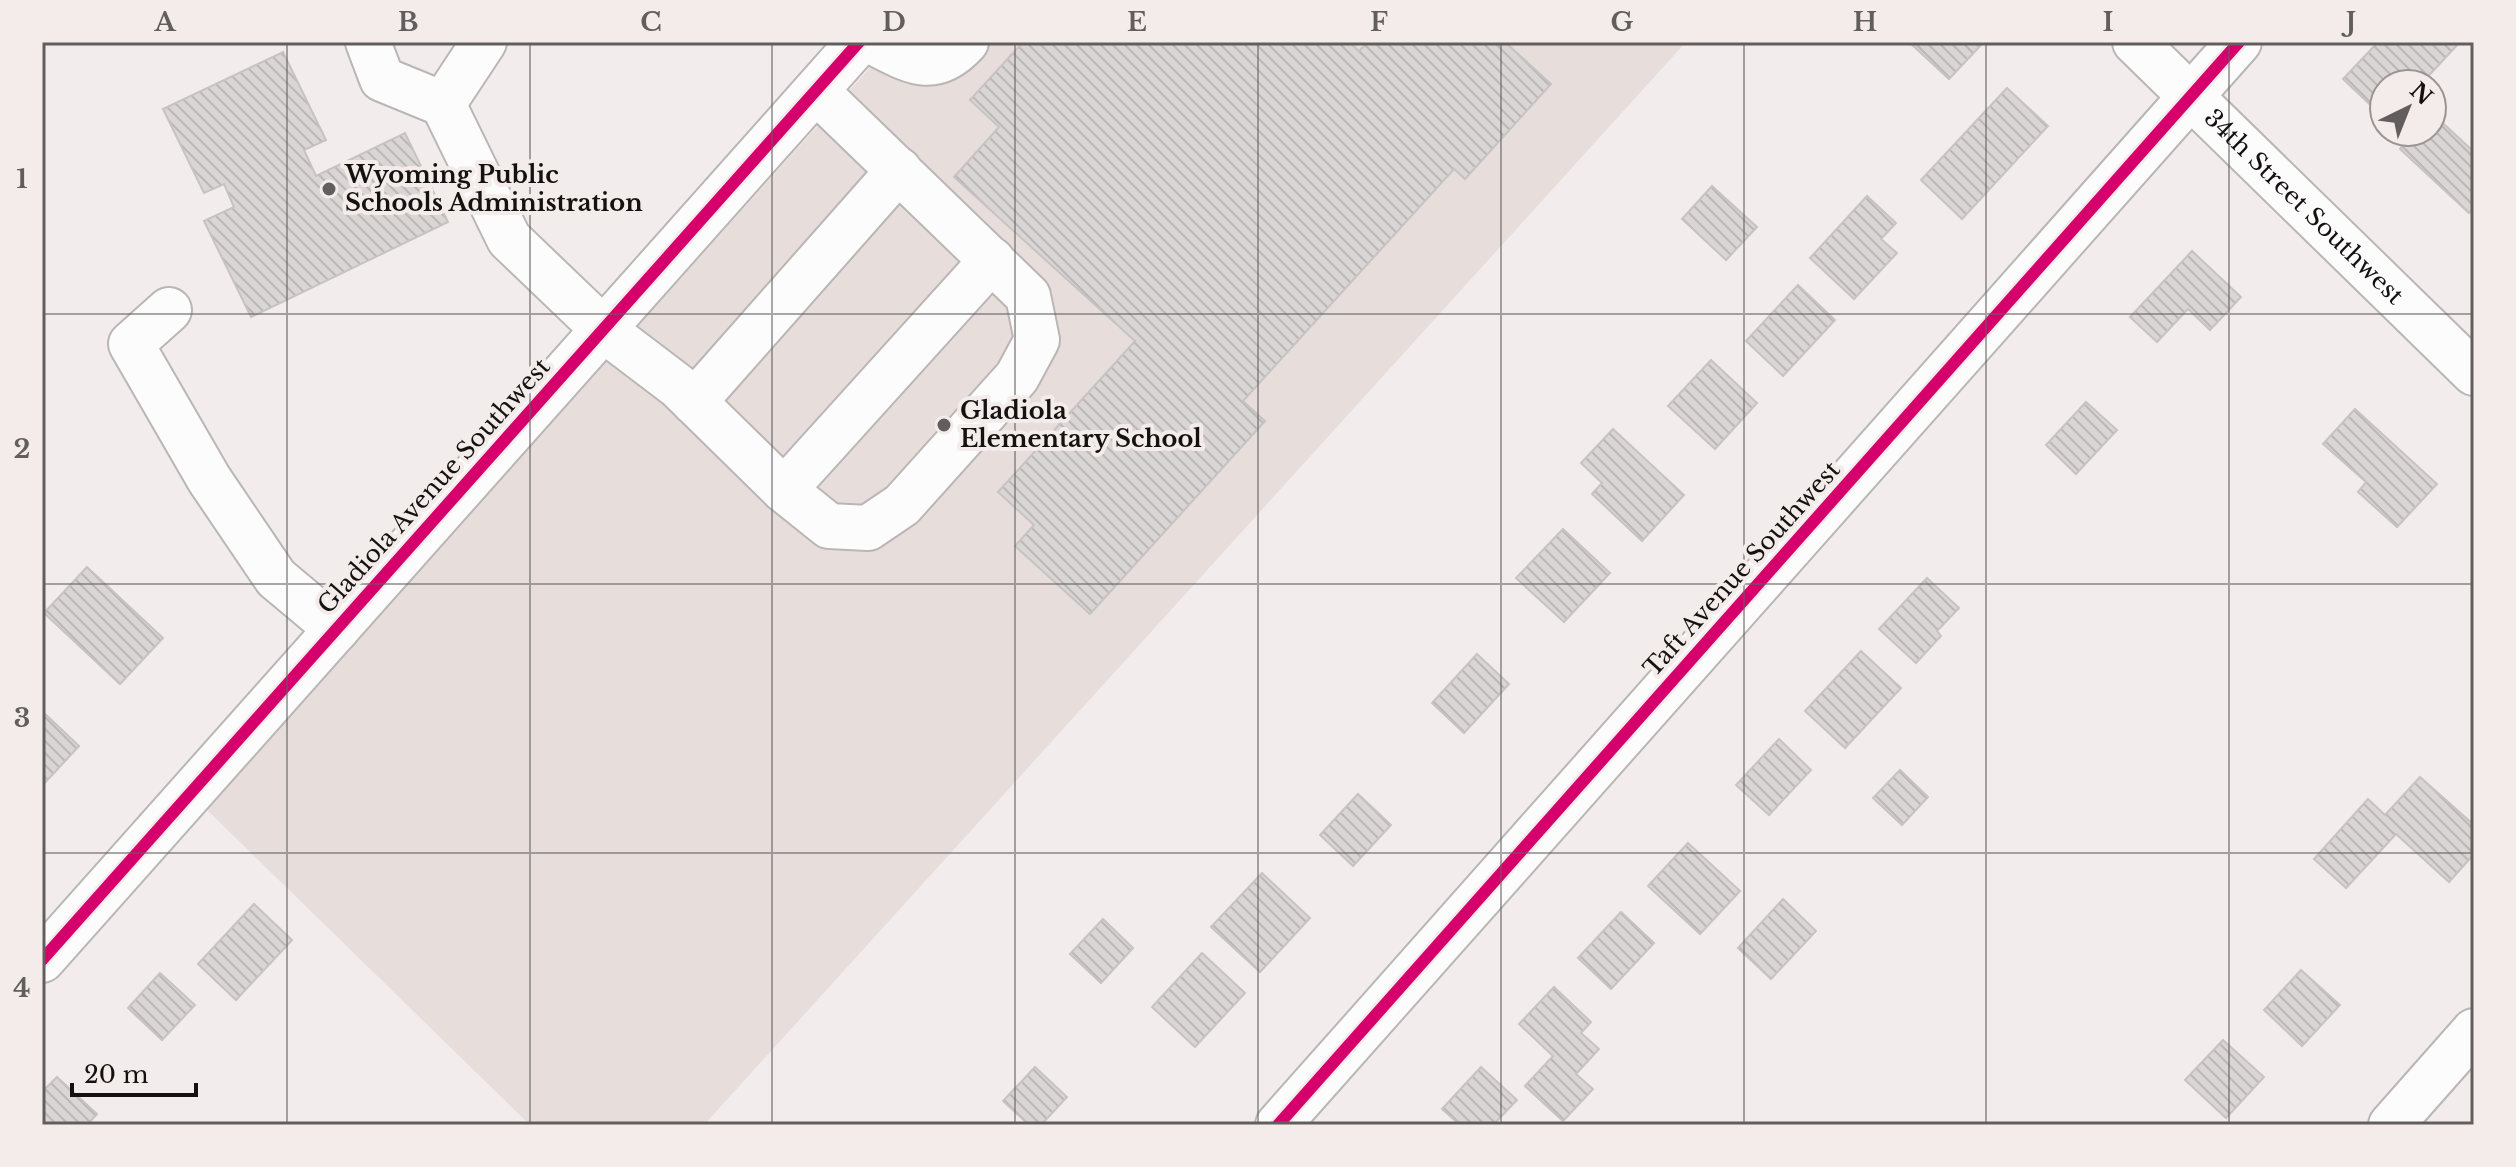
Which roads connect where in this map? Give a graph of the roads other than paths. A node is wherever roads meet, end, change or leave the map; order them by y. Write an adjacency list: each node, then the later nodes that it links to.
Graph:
1 (368, 42): 10 (street)
2 (484, 42): 10 (street)
3 (859, 42): 8 (street, Gladiola Avenue Southwest)
4 (873, 42): 5 (street)
5 (966, 42)
6 (2135, 42): 9 (street, 34th Street Southwest)
7 (2239, 42): 9 (street, Taft Avenue Southwest)
8 (816, 91): 11 (street); 14 (street, Gladiola Avenue Southwest)
9 (2190, 97): 15 (street, 34th Street Southwest); 21 (street, Taft Avenue Southwest)
10 (443, 104): 14 (street)
11 (899, 170): 12 (street); 16 (street)
12 (992, 260): 17 (street); 17 (street)
13 (169, 310): 18 (street)
14 (604, 330): 16 (street); 18 (street, Gladiola Avenue Southwest)
15 (2474, 373)
16 (694, 402): 17 (street)
17 (784, 490)
18 (337, 629): 19 (street, Gladiola Avenue Southwest)
19 (42, 960)
20 (2469, 1045): 22 (street)
21 (1278, 1125)
22 (2391, 1125)

